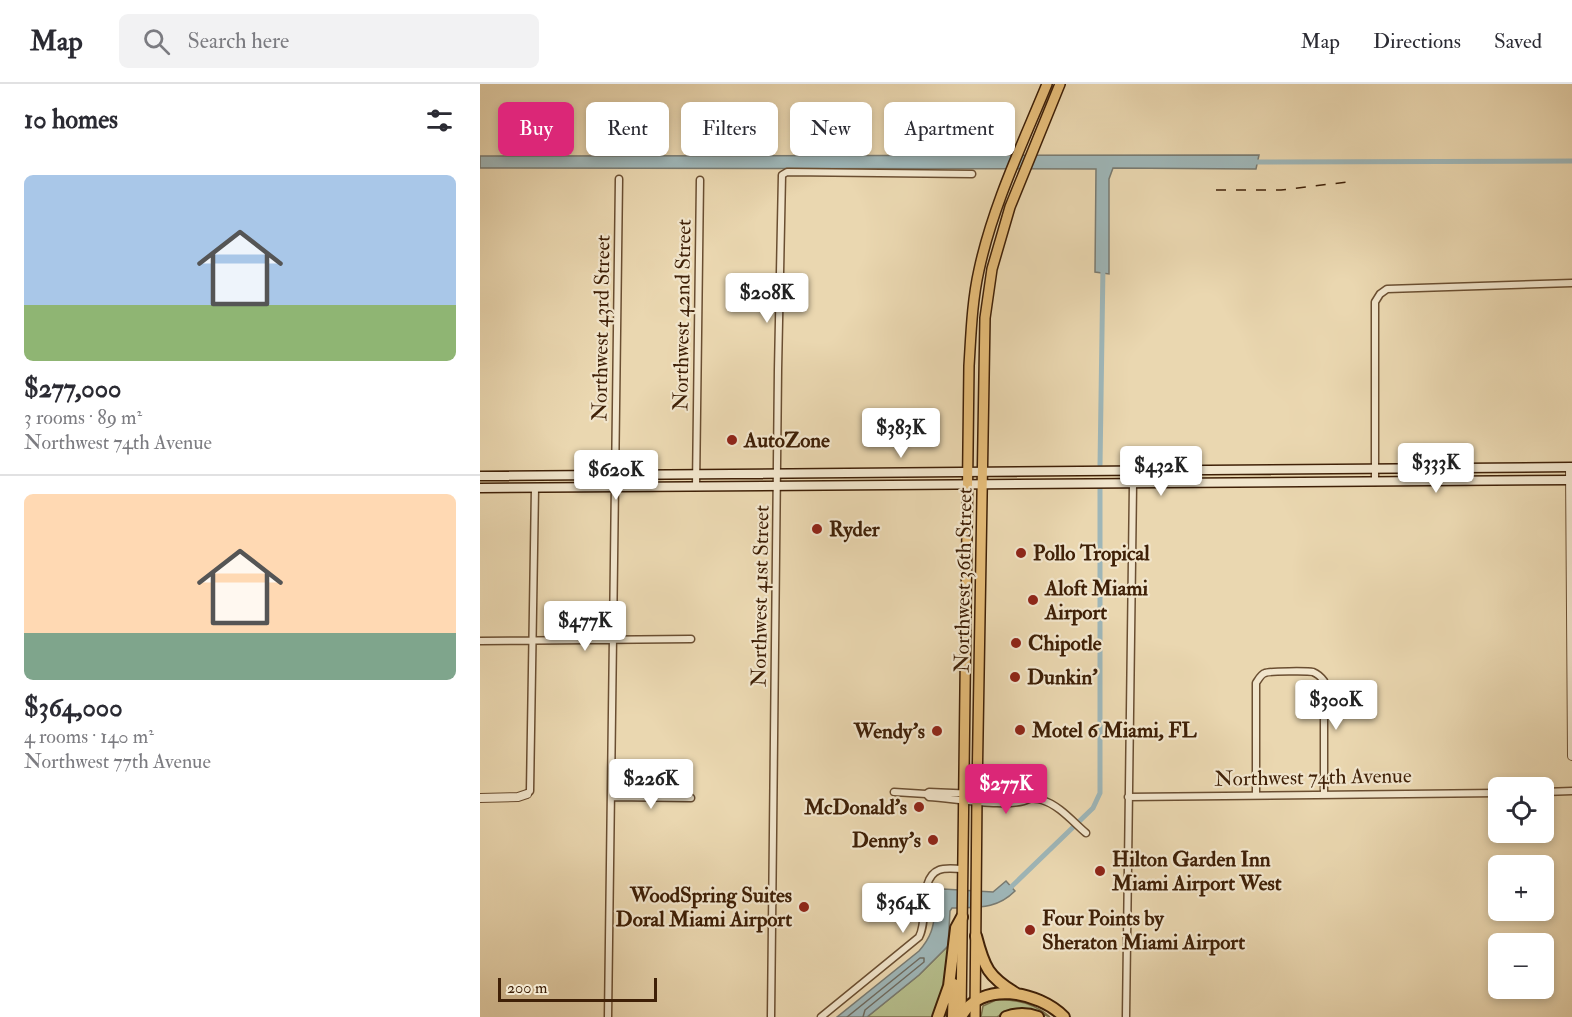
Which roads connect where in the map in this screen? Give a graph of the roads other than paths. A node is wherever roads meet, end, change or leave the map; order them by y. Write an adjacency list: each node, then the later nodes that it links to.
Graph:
1 (1047, 84): 11 (main road, Northwest 36th Street)
2 (1060, 84): 12 (main road, Northwest 36th Street)
3 (972, 174): 13 (street, Northwest 41st Street)
4 (619, 178): 16 (street, Northwest 43rd Street)
5 (700, 180): 14 (street, Northwest 42nd Street)
6 (1572, 283): 8 (street)
7 (1571, 467): 9 (main road); 18 (street)
8 (1375, 468): 9 (main road); 10 (main road); 20 (street)
9 (1401, 468): 21 (main road)
10 (1260, 470): 12 (main road); 19 (main road)
11 (968, 471): 12 (main road); 13 (main road); 23 (main road, Northwest 36th Street)
12 (983, 472): 24 (main road, Northwest 36th Street)
13 (778, 473): 14 (main road); 25 (street, Northwest 41st Street)
14 (696, 474): 16 (main road); 26 (street, Northwest 42nd Street)
15 (525, 475): 16 (main road); 17 (main road); 27 (main road)
16 (617, 475): 28 (street, Northwest 43rd Street)
17 (480, 476)
18 (1571, 480): 21 (main road); 36 (street)
19 (1260, 482): 20 (main road); 22 (main road)
20 (1376, 482): 21 (main road)
21 (1411, 482)
22 (1133, 484): 24 (main road); 47 (street)
23 (968, 485): 24 (main road); 25 (main road); 34 (main road, Northwest 36th Street)
24 (982, 485): 35 (main road, Northwest 36th Street)
25 (778, 486): 26 (main road); 58 (street, Northwest 41st Street)
26 (696, 487): 28 (main road)
27 (535, 488): 28 (main road); 29 (main road); 33 (street)
28 (616, 488): 30 (street, Northwest 43rd Street)
29 (480, 489)
30 (614, 639): 31 (street); 33 (street); 45 (street, Northwest 43rd Street)
31 (691, 639)
32 (480, 641): 33 (street)
33 (533, 641): 41 (street)
34 (965, 718): 35 (main road); 42 (main road, Northwest 36th Street)
35 (978, 718): 46 (main road, Northwest 36th Street)
36 (1572, 756)
37 (1572, 791): 39 (street)
38 (894, 792): 42 (street)
39 (1554, 792)
40 (1488, 793): 44 (street, Northwest 74th Avenue)
41 (527, 794): 48 (street)
42 (964, 795): 46 (street); 51 (main road, Northwest 36th Street)
43 (1256, 795): 44 (street, Northwest 74th Avenue); 44 (street); 47 (street, Northwest 74th Avenue)
44 (1324, 795)
45 (612, 797): 49 (street); 57 (street, Northwest 43rd Street)
46 (977, 797): 50 (street); 53 (main road, Northwest 36th Street)
47 (1128, 797): 67 (street)
48 (480, 798)
49 (692, 798)
50 (1084, 831)
51 (963, 868): 52 (main road, Northwest 36th Street); 59 (street)
52 (962, 917): 54 (highway); 62 (main road, Northwest 36th Street)
53 (976, 936): 55 (highway); 56 (main road, Northwest 36th Street)
54 (953, 963): 60 (highway); 61 (highway)
55 (1017, 994): 56 (highway); 66 (highway)
56 (975, 1000): 62 (highway); 63 (main road, Northwest 36th Street)
57 (608, 1017)
58 (771, 1017)
59 (821, 1017)
60 (938, 1017)
61 (953, 1017)
62 (961, 1017)
63 (975, 1017)
64 (1006, 1017): 65 (highway)
65 (1038, 1017)
66 (1064, 1017)
67 (1126, 1017)

